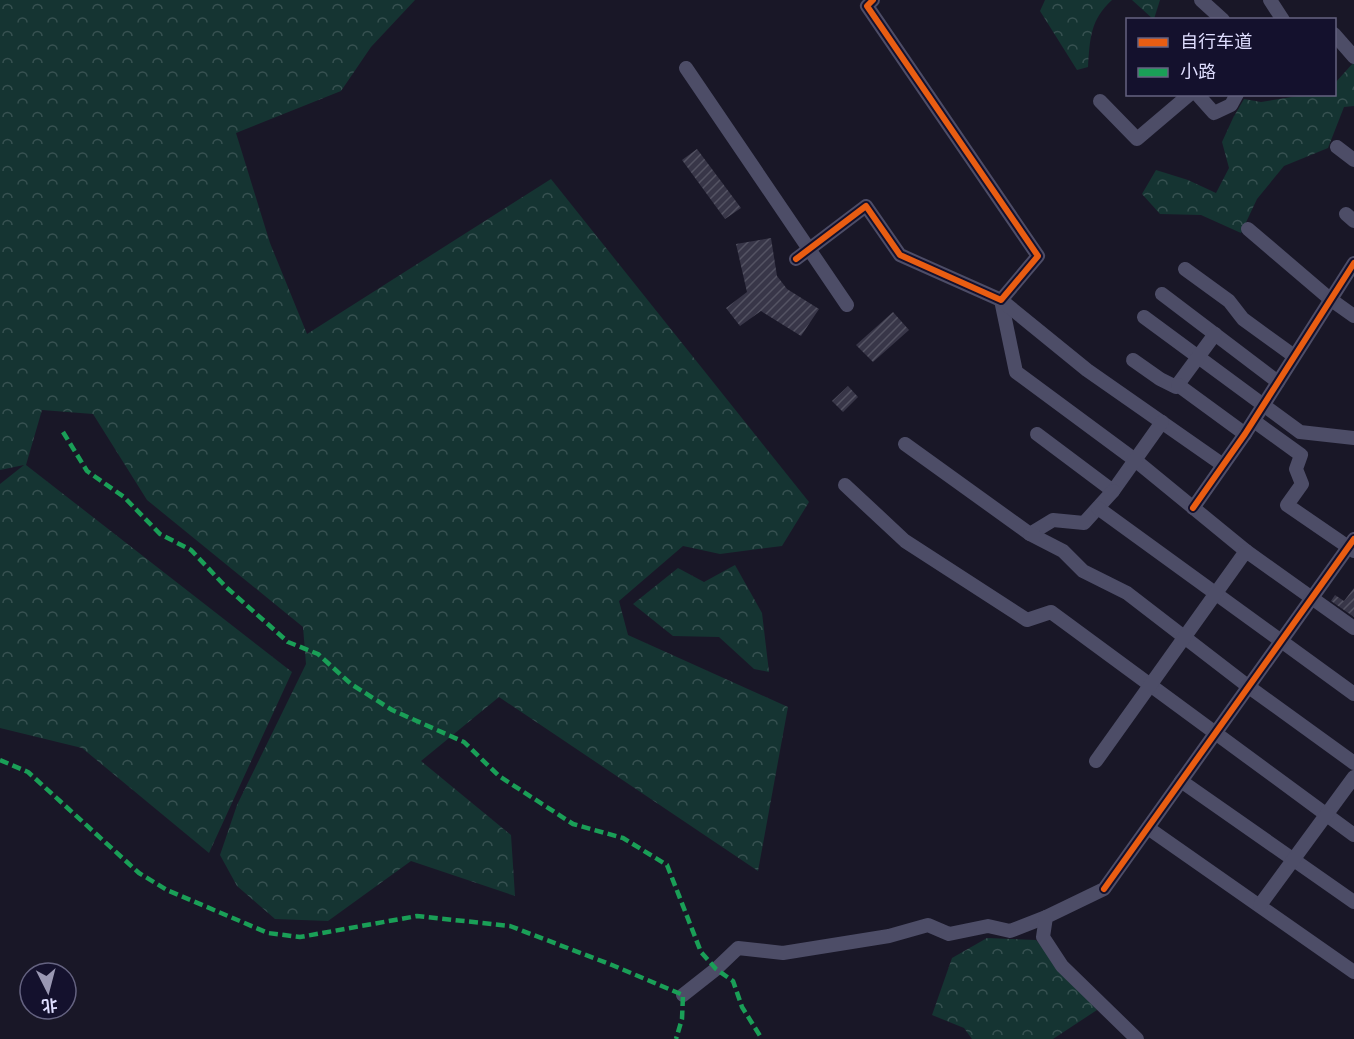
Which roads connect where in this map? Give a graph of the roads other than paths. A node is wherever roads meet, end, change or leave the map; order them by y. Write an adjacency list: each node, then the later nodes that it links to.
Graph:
1 (1201, 0): 4 (street)
2 (1270, 0): 5 (street)
3 (867, 2): 22 (street)
4 (1220, 18)
5 (1282, 18)
6 (1336, 35): 7 (street)
7 (1354, 57)
8 (686, 68): 16 (street)
9 (1188, 96): 12 (street)
10 (1199, 96): 11 (street)
11 (1236, 96)
12 (1100, 101)
13 (1336, 147): 14 (street)
14 (1354, 160)
15 (1248, 229): 21 (street)
16 (809, 249): 17 (street); 22 (street); 23 (street)
17 (796, 259)
18 (1353, 267): 21 (street)
19 (1185, 269): 27 (street)
20 (1162, 294): 26 (street)
21 (1330, 299): 24 (street); 27 (street)
22 (1001, 300): 34 (street); 39 (street)
23 (847, 305)
24 (1354, 316)
25 (1144, 318): 28 (street)
26 (1215, 334): 28 (street); 30 (street)
27 (1294, 356): 30 (street)
28 (1198, 358): 31 (street); 32 (street)
29 (1133, 360): 31 (street)
30 (1278, 382): 32 (street)
31 (1178, 385): 35 (street)
32 (1263, 406): 33 (street); 37 (street)
33 (1254, 421): 35 (street); 46 (street)
34 (1162, 422): 39 (street); 40 (street)
35 (1245, 434): 40 (street)
36 (1037, 435): 42 (street)
37 (1354, 438)
38 (904, 444): 45 (street)
39 (1135, 460): 42 (street); 44 (street)
40 (1223, 465): 44 (street)
41 (845, 486): 53 (street)
42 (1113, 491): 43 (street)
43 (1098, 507): 45 (street); 48 (street)
44 (1193, 508): 47 (street)
45 (1030, 534): 51 (street)
46 (1352, 546): 49 (street)
47 (1246, 551): 48 (street); 49 (street)
48 (1216, 593): 51 (street); 52 (street)
49 (1312, 597): 50 (street); 52 (street)
50 (1354, 628)
51 (1184, 637): 53 (street); 54 (street)
52 (1282, 642): 54 (street); 55 (street)
53 (1150, 686): 56 (street); 57 (street)
54 (1249, 687): 56 (street); 58 (street)
55 (1354, 694)
56 (1216, 734): 60 (street); 61 (street)
57 (1096, 761)
58 (1354, 763)
59 (1354, 777): 61 (street)
60 (1181, 781): 62 (street); 64 (street)
61 (1326, 814): 63 (street); 64 (street)
62 (1148, 828): 66 (street); 67 (street)
63 (1354, 835)
64 (1293, 860): 65 (street); 66 (street)
65 (1354, 902)
66 (1260, 905): 68 (street)
67 (1046, 917): 69 (street); 70 (street)
68 (1354, 972)
69 (683, 995)
70 (1137, 1039)

